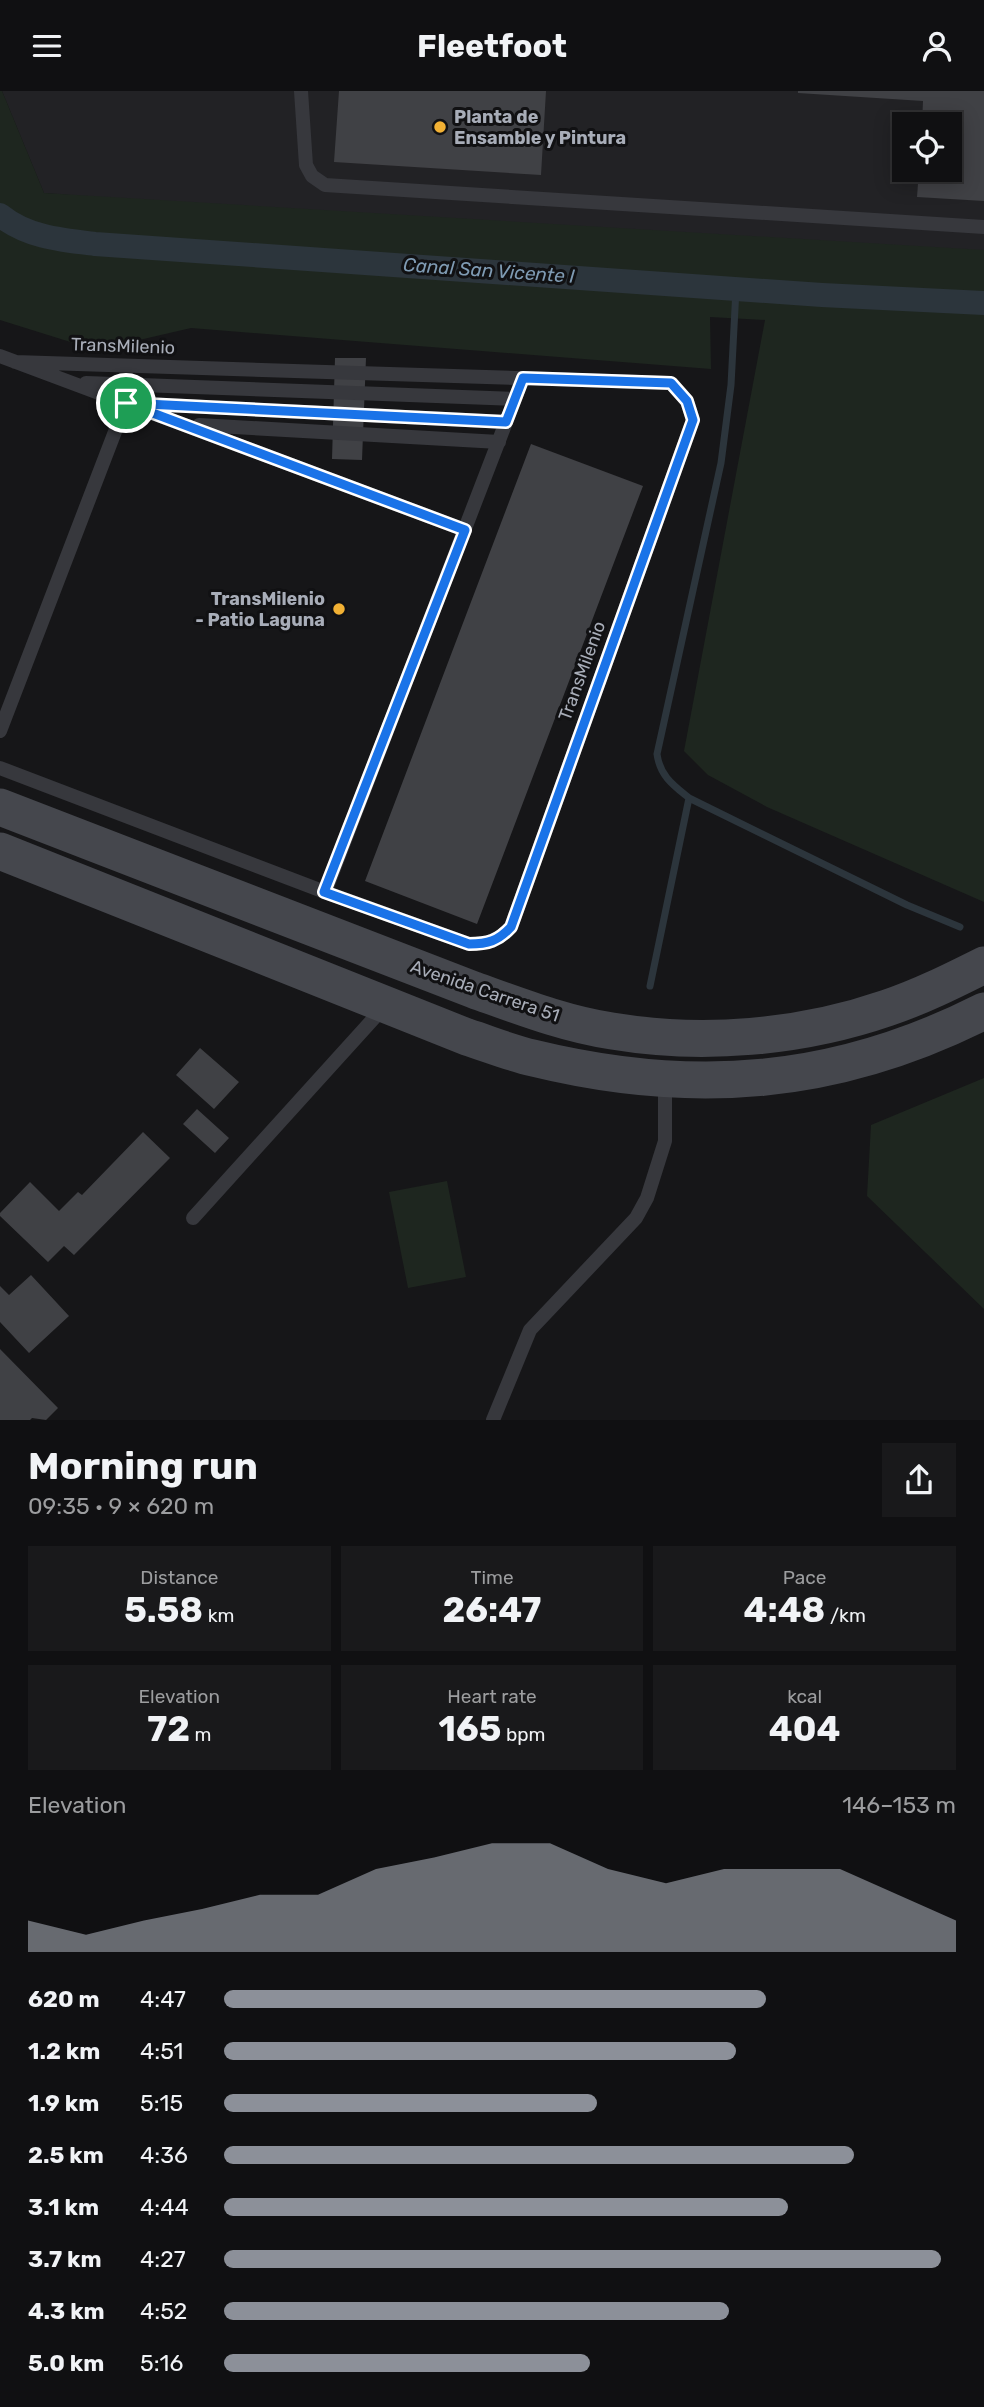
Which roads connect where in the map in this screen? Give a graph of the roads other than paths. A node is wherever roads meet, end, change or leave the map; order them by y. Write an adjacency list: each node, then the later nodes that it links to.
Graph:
1 (301, 91): 2 (lane)
2 (984, 227)
3 (0, 356): 4 (lane, TransMilenio)
4 (15, 362): 5 (lane, TransMilenio); 6 (lane, TransMilenio)
5 (523, 378): 7 (lane); 17 (lane, TransMilenio)
6 (72, 383): 7 (lane, TransMilenio); 8 (lane, TransMilenio)
7 (515, 399): 9 (lane)
8 (126, 403): 9 (lane, TransMilenio); 10 (lane, TransMilenio); 13 (lane)
9 (506, 422): 11 (lane)
10 (183, 425): 11 (lane, TransMilenio); 12 (lane, TransMilenio)
11 (499, 442): 12 (lane)
12 (465, 530): 17 (lane)
13 (0, 731)
14 (0, 768): 17 (lane, TransMilenio)
15 (0, 807): 18 (main road, Avenida Carrera 51)
16 (0, 851): 19 (main road)
17 (324, 892)
18 (984, 965)
19 (387, 1004): 21 (main road); 22 (lane)
20 (984, 1011): 21 (main road)
21 (665, 1079): 23 (lane)
22 (193, 1218)
23 (493, 1420)

